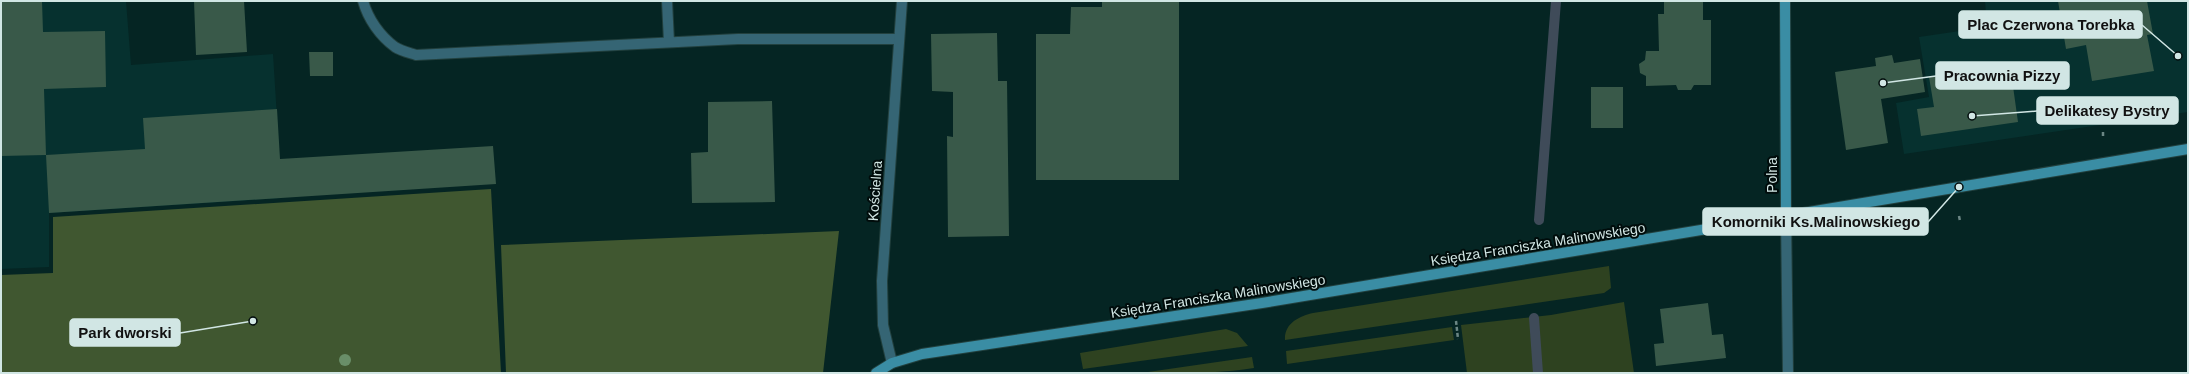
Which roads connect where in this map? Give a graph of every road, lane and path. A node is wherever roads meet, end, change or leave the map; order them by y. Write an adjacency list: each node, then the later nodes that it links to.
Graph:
1 (363, 1): 6 (street)
2 (667, 1): 6 (street)
3 (902, 1): 5 (street, Kościelna)
4 (1785, 1): 10 (street, Polna)
5 (900, 39): 6 (street); 15 (street, Kościelna)
6 (669, 42)
7 (2102, 132): 8 (path)
8 (2103, 136)
9 (2188, 149): 10 (street, Księdza Franciszka Malinowskiego)
10 (1786, 216): 15 (street, Księdza Franciszka Malinowskiego); 17 (street, Polna)
11 (1959, 216): 12 (path)
12 (1960, 220)
13 (1456, 321): 14 (path)
14 (1458, 339)
15 (892, 363): 16 (street)
16 (876, 373)
17 (1788, 373)

